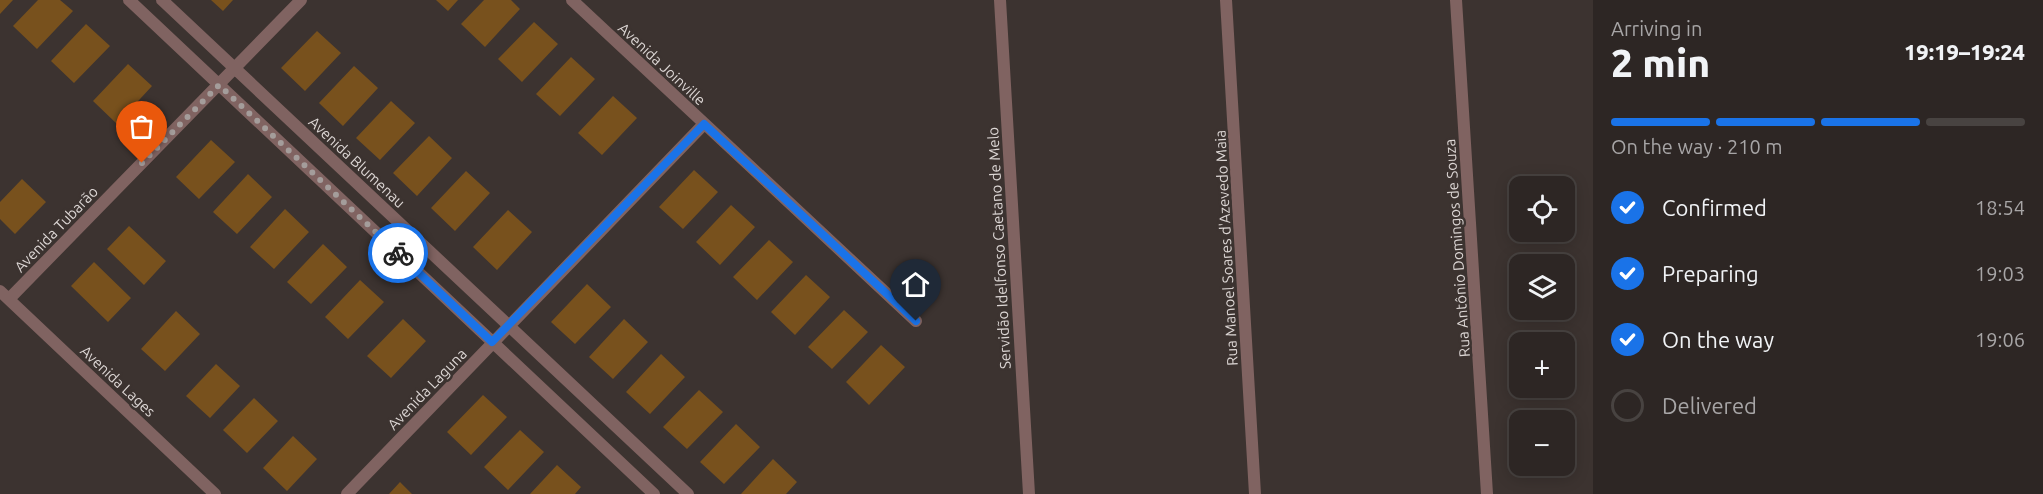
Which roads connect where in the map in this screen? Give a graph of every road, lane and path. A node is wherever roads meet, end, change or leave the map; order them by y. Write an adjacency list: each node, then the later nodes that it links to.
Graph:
1 (129, 0): 9 (street)
2 (162, 0): 8 (street, Avenida Blumenau)
3 (301, 0): 8 (street, Avenida Tubarão)
4 (572, 0): 10 (street, Avenida Joinville)
5 (999, 0): 19 (street, Servidão Idelfonso Caetano de Melo)
6 (1226, 0): 20 (street, Rua Manoel Soares d'Azevedo Maia)
7 (1456, 0): 21 (street, Rua Antônio Domingos de Souza)
8 (234, 68): 9 (street, Avenida Tubarão); 13 (street, Avenida Blumenau)
9 (219, 85): 11 (street, Avenida Tubarão); 14 (street)
10 (704, 124): 12 (street, Avenida Joinville); 13 (street, Avenida Laguna)
11 (4, 295): 15 (street, Avenida Lages)
12 (916, 321)
13 (508, 325): 14 (street, Avenida Laguna); 18 (street, Avenida Blumenau)
14 (492, 342): 16 (street, Avenida Laguna); 17 (street)
15 (214, 494)
16 (347, 494)
17 (654, 494)
18 (688, 494)
19 (1029, 494)
20 (1255, 494)
21 (1487, 494)

